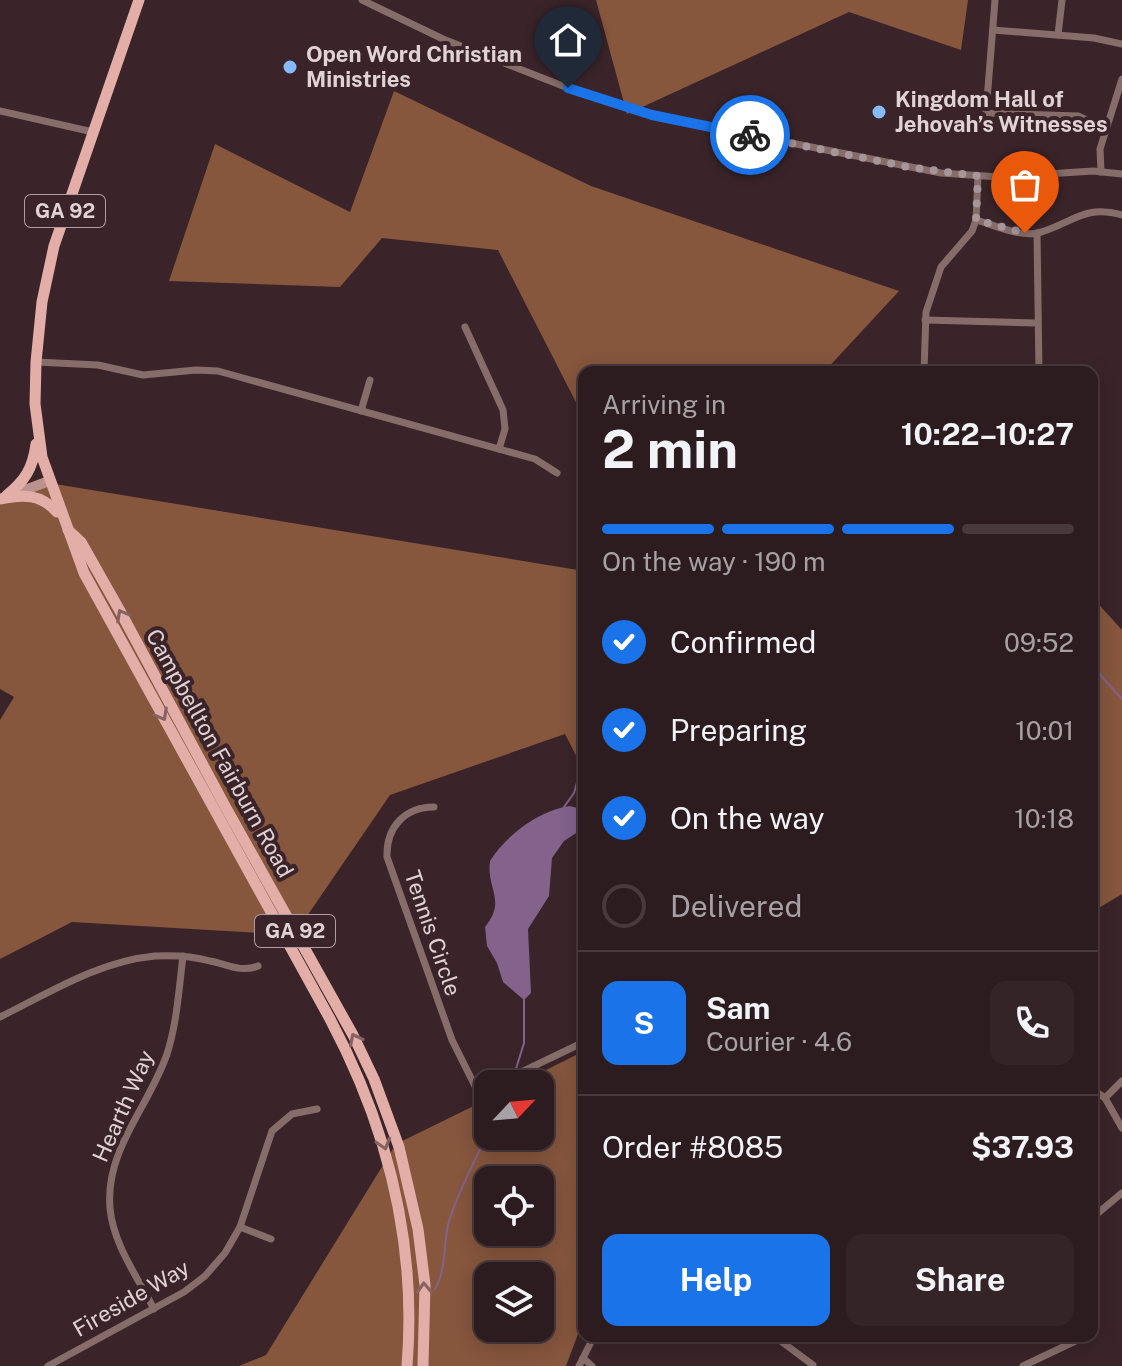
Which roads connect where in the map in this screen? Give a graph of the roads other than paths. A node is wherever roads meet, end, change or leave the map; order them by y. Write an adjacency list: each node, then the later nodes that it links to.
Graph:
1 (139, 0): 11 (main road, Campbellton Fairburn Road / GA 92)
2 (362, 0): 14 (street)
3 (995, 0): 5 (street)
4 (1062, 0): 6 (street)
5 (993, 30): 6 (street); 10 (street)
6 (1058, 35): 7 (street)
7 (1122, 44)
8 (1122, 79): 10 (street)
9 (0, 111): 11 (street)
10 (1105, 128): 12 (street)
11 (93, 132): 21 (main road, Campbellton Fairburn Road / GA 92)
12 (1101, 172): 13 (street); 14 (street)
13 (1122, 174)
14 (978, 176): 16 (street)
15 (1122, 215): 17 (street)
16 (976, 220): 17 (street); 18 (street)
17 (1037, 233): 19 (street)
18 (925, 320): 19 (street); 22 (street)
19 (1037, 323): 23 (street)
20 (465, 327): 27 (street)
21 (36, 362): 25 (street); 26 (main road, Campbellton Fairburn Road / GA 92)
22 (924, 366)
23 (1039, 366)
24 (370, 380): 25 (street)
25 (361, 411): 27 (street)
26 (37, 431): 29 (main road, Campbellton Fairburn Road / GA 92); 30 (main road)
27 (499, 449): 28 (street)
28 (557, 473)
29 (49, 481): 30 (main road); 31 (main road, Campbellton Fairburn Road / GA 92)
30 (0, 500): 31 (main road)
31 (68, 529): 55 (main road, Campbellton Fairburn Road / GA 92, one-way to 55); 56 (main road, Campbellton Fairburn Road / GA 92, one-way to 31)
32 (434, 807): 39 (street, Tennis Circle)
33 (183, 956): 34 (street); 35 (street); 48 (street, Hearth Way)
34 (258, 966)
35 (0, 1017)
36 (578, 1045): 37 (street)
37 (525, 1070)
38 (1122, 1081): 41 (street)
39 (474, 1084)
40 (1098, 1093): 41 (street)
41 (1105, 1098): 43 (street)
42 (317, 1109): 46 (street, Fireside Way)
43 (1122, 1128)
44 (1122, 1193): 45 (street)
45 (1098, 1213)
46 (240, 1227): 47 (street); 48 (street, Fireside Way)
47 (271, 1239)
48 (154, 1309): 54 (street, Fireside Way)
49 (591, 1342): 52 (street)
50 (785, 1342): 53 (street)
51 (1073, 1342): 58 (street)
52 (581, 1362): 57 (street)
53 (813, 1365)
54 (48, 1366)
55 (407, 1366)
56 (423, 1366)
57 (592, 1366)
58 (1023, 1366)

